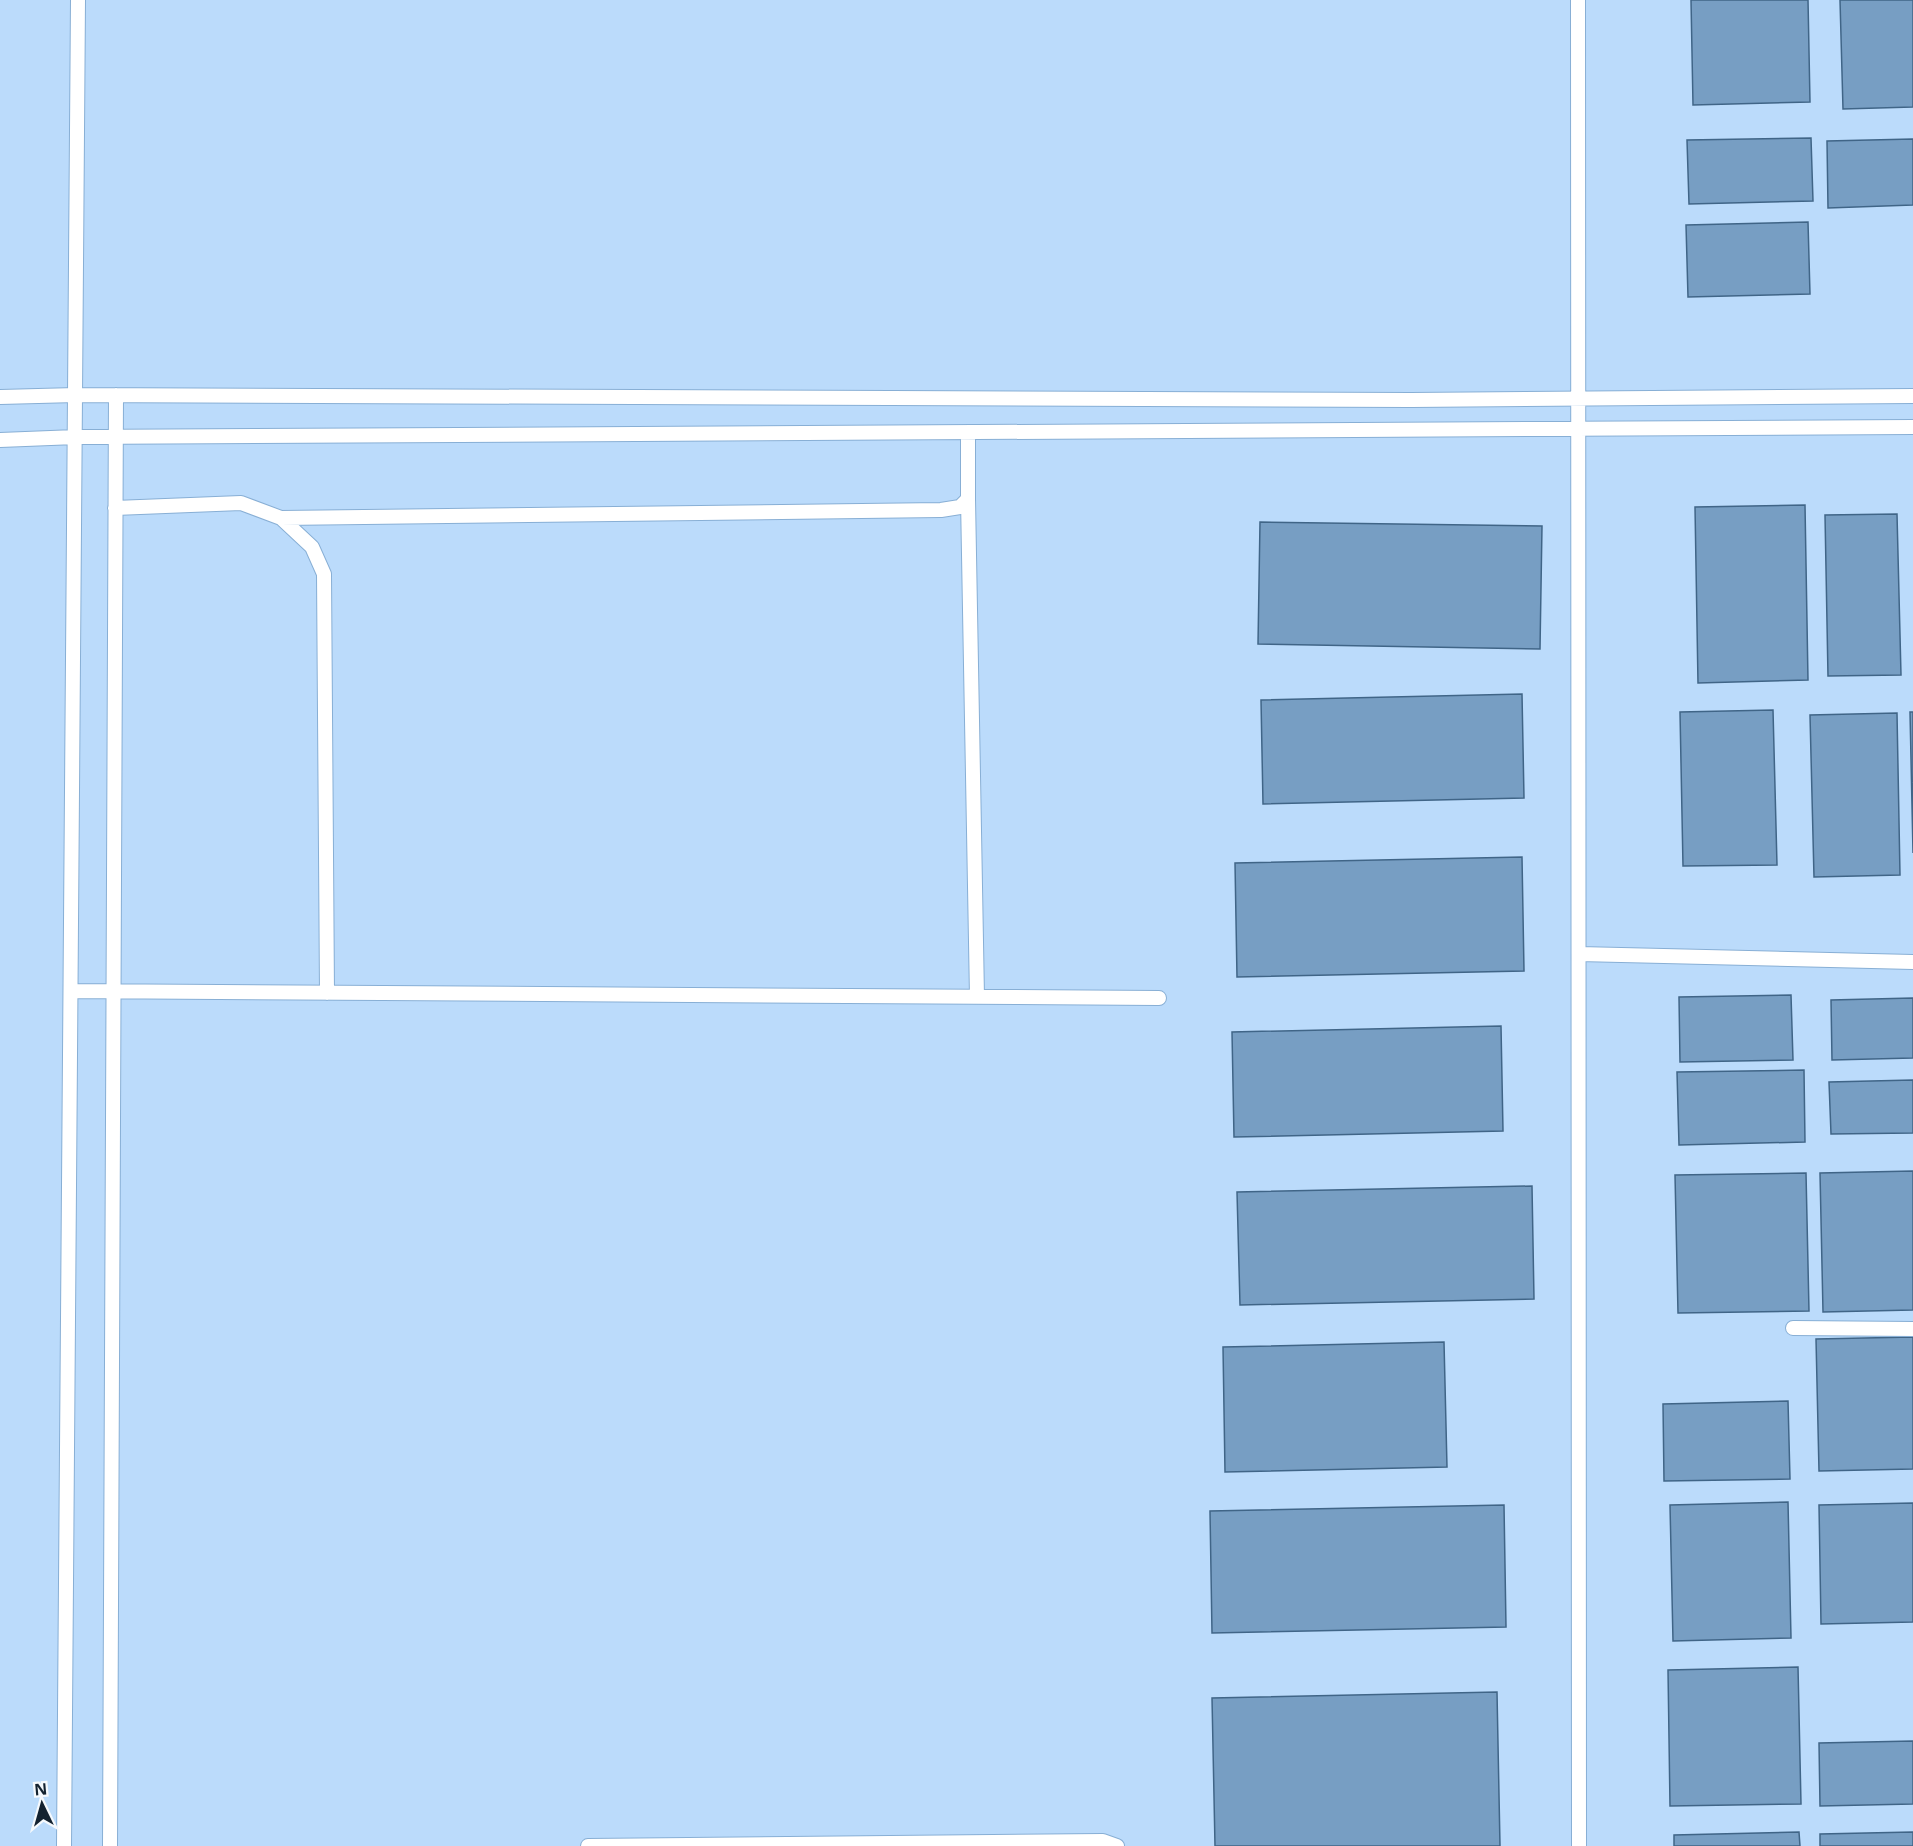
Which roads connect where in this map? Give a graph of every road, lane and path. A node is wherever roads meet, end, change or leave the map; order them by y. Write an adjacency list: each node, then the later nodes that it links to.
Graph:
1 (78, 0): 3 (lane)
2 (1578, 0): 7 (lane)
3 (76, 395): 4 (lane); 6 (lane); 11 (lane)
4 (116, 396): 7 (lane); 12 (lane)
5 (1913, 396): 7 (lane)
6 (0, 397)
7 (1578, 399): 9 (lane)
8 (1913, 427): 9 (lane)
9 (1578, 429): 10 (lane); 17 (lane)
10 (968, 432): 12 (lane); 14 (lane)
11 (76, 437): 12 (lane); 13 (lane); 19 (lane)
12 (116, 437): 15 (lane)
13 (0, 440)
14 (968, 499): 16 (lane); 22 (lane)
15 (115, 508): 16 (lane); 20 (lane)
16 (281, 518): 21 (lane)
17 (1579, 954): 18 (lane); 30 (lane)
18 (1913, 962)
19 (71, 991): 20 (lane); 26 (lane)
20 (114, 992): 21 (lane); 27 (lane)
21 (327, 993): 22 (lane)
22 (977, 997): 23 (lane)
23 (1159, 998)
24 (1793, 1328): 25 (lane)
25 (1913, 1329)
26 (64, 1846)
27 (110, 1846)
28 (588, 1846): 29 (lane)
29 (1117, 1846)
30 (1579, 1846)

